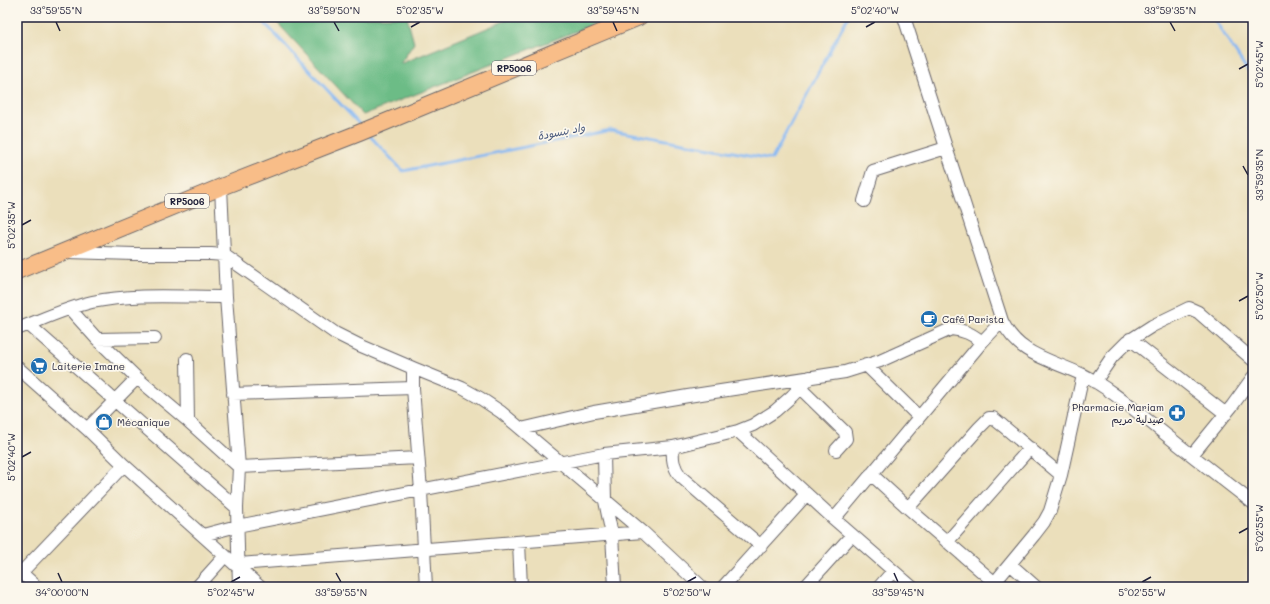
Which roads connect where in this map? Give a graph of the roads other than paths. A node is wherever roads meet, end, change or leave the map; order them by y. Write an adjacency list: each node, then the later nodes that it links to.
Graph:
1 (639, 17): 4 (main road, RP5006)
2 (904, 17): 3 (street)
3 (946, 148): 5 (street); 11 (street)
4 (221, 187): 6 (main road, RP5006); 7 (street)
5 (864, 201)
6 (65, 252): 7 (street); 8 (main road, RP5006)
7 (224, 255): 9 (street); 22 (street)
8 (17, 271)
9 (226, 297): 10 (street); 30 (street)
10 (70, 309): 12 (street); 15 (street)
11 (1002, 321): 17 (street); 23 (street)
12 (28, 325): 13 (street); 31 (street)
13 (17, 329)
14 (155, 338): 15 (street)
15 (97, 339): 26 (street)
16 (1130, 339): 19 (street); 27 (street); 32 (street)
17 (982, 342): 20 (street); 33 (street)
18 (187, 359): 34 (street)
19 (1253, 360)
20 (866, 365): 24 (street); 33 (street)
21 (17, 367): 35 (street)
22 (413, 368): 28 (street); 36 (street)
23 (1083, 375): 27 (street); 48 (street)
24 (810, 377): 29 (street); 36 (street)
25 (1253, 377): 32 (street)
26 (137, 378): 31 (street); 34 (street)
27 (1095, 382): 42 (street)
28 (413, 388): 30 (street); 43 (street)
29 (800, 388): 37 (street); 40 (street)
30 (233, 394): 46 (street)
31 (114, 402): 35 (street); 53 (street)
32 (1226, 414): 42 (street)
33 (919, 416): 47 (street)
34 (188, 421): 46 (street)
35 (87, 429): 45 (street)
36 (521, 429): 44 (street)
37 (738, 431): 38 (street); 50 (street)
38 (673, 447): 41 (street); 63 (street)
39 (1030, 448): 48 (street); 54 (street); 62 (street)
40 (836, 450)
41 (604, 454): 44 (street); 51 (street)
42 (1192, 455): 52 (street)
43 (418, 458): 46 (street); 49 (street)
44 (560, 462): 49 (street); 51 (street)
45 (124, 465): 60 (street); 69 (street)
46 (239, 467): 53 (street)
47 (870, 474): 54 (street); 55 (street)
48 (1061, 475): 66 (street)
49 (421, 491): 56 (street); 64 (street)
50 (807, 494): 55 (street); 63 (street)
51 (605, 501): 57 (street); 58 (street)
52 (1253, 503)
53 (236, 508): 56 (street)
54 (908, 508): 62 (street)
55 (834, 519): 59 (street)
56 (237, 526): 60 (street); 67 (street)
57 (643, 532): 58 (street); 78 (street)
58 (612, 535): 61 (street); 77 (street)
59 (852, 535): 68 (street); 80 (street)
60 (203, 536): 65 (street)
61 (519, 542): 64 (street); 76 (street)
62 (947, 542): 70 (street)
63 (761, 546): 79 (street)
64 (425, 549): 67 (street); 75 (street)
65 (225, 556): 67 (street); 72 (street)
66 (1010, 564): 70 (street); 83 (street)
67 (239, 566): 73 (street); 74 (street)
68 (893, 571): 81 (street); 82 (street)
69 (18, 573): 71 (street)
70 (993, 585)
71 (37, 587)
72 (197, 587)
73 (239, 587)
74 (260, 587)
75 (426, 587)
76 (521, 587)
77 (615, 587)
78 (702, 587)
79 (723, 587)
80 (805, 587)
81 (879, 587)
82 (912, 587)
83 (1036, 587)

